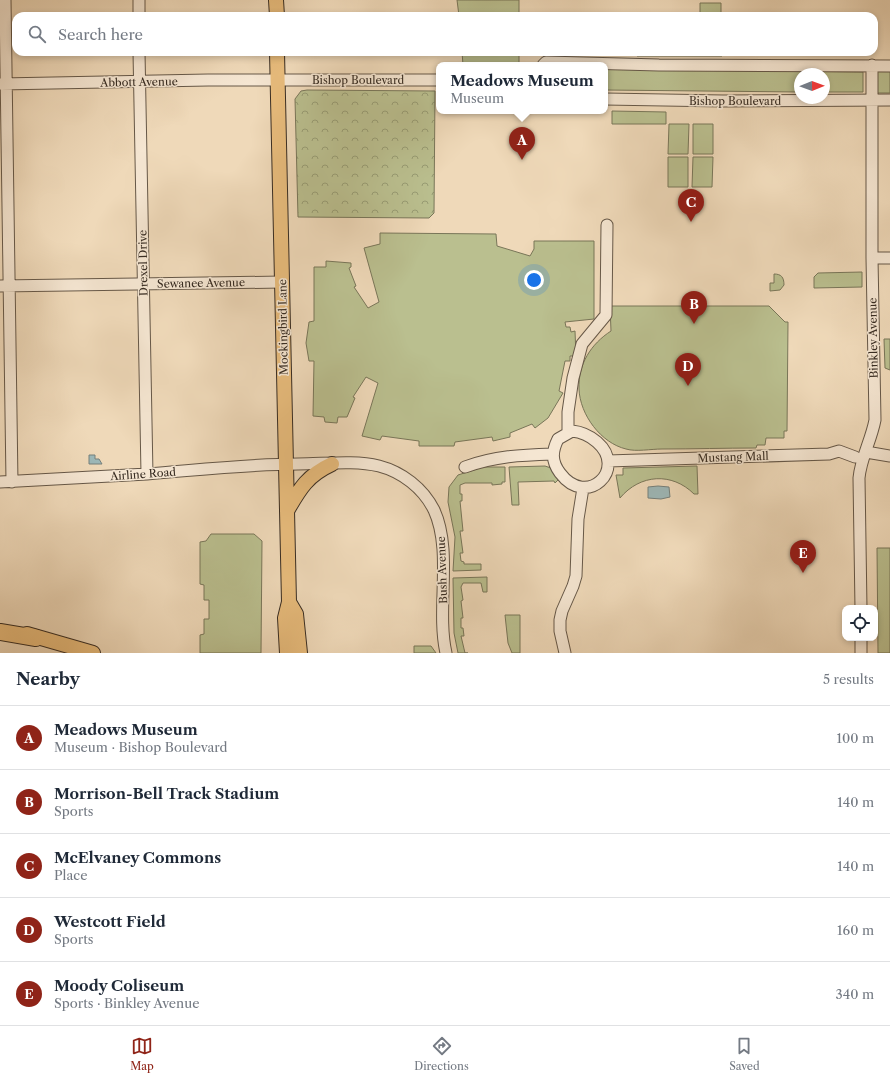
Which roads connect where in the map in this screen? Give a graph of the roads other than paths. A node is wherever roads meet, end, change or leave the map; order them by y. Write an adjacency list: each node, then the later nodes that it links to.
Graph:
1 (5, 0): 14 (street)
2 (139, 0): 4 (street)
3 (276, 0): 5 (main road)
4 (139, 12)
5 (277, 12)
6 (139, 56): 13 (street, Drexel Drive)
7 (278, 56): 11 (main road, Mockingbird Lane)
8 (608, 64): 9 (street)
9 (872, 65): 10 (street); 16 (street, Binkley Avenue)
10 (890, 66)
11 (278, 80): 12 (street, Bishop Boulevard); 13 (street, Abbott Avenue); 21 (main road, Mockingbird Lane)
12 (436, 80)
13 (140, 81): 14 (street, Abbott Avenue); 22 (street, Drexel Drive)
14 (3, 84): 23 (street)
15 (608, 99): 16 (street, Bishop Boulevard)
16 (872, 100): 17 (street, Bishop Boulevard); 19 (street, Binkley Avenue)
17 (890, 100)
18 (607, 225): 24 (street)
19 (872, 258): 20 (street); 26 (street, Binkley Avenue)
20 (890, 258)
21 (282, 282): 22 (street, Sewanee Avenue); 29 (main road, Mockingbird Lane)
22 (143, 284): 23 (street, Sewanee Avenue); 32 (street, Drexel Drive)
23 (4, 286): 34 (street)
24 (568, 432): 25 (street); 28 (street)
25 (552, 454): 31 (street); 35 (street)
26 (860, 454): 27 (street); 28 (street, Mustang Mall); 38 (street, Binkley Avenue)
27 (890, 456)
28 (608, 461): 35 (street)
29 (286, 464): 30 (street, Bush Avenue); 32 (street, Airline Road); 36 (main road, Mockingbird Lane)
30 (332, 464): 36 (main road); 46 (street, Bush Avenue)
31 (465, 467)
32 (147, 474): 34 (street, Airline Road)
33 (0, 482): 34 (street, Airline Road)
34 (12, 482)
35 (583, 488): 47 (street)
36 (287, 511): 37 (main road, Mockingbird Lane)
37 (289, 602): 44 (main road, Mockingbird Lane); 45 (main road, Mockingbird Lane)
38 (861, 605)
39 (0, 624): 41 (main road)
40 (0, 632): 41 (highway)
41 (36, 638): 43 (main road)
42 (861, 641): 48 (street)
43 (92, 653)
44 (287, 653)
45 (300, 653)
46 (446, 653)
47 (565, 653)
48 (861, 653)

